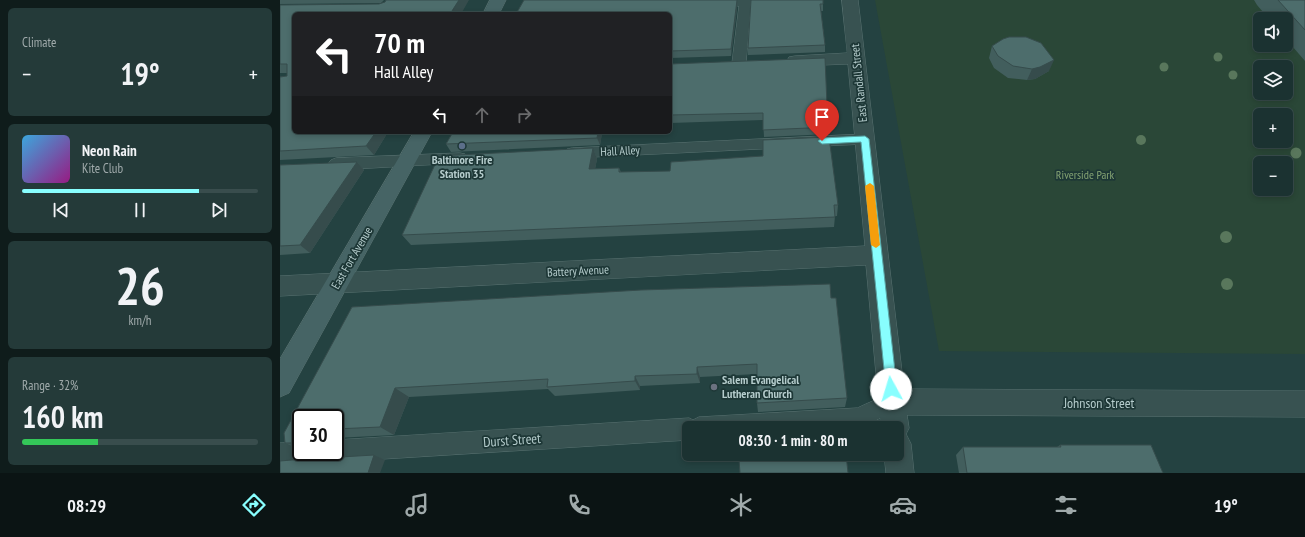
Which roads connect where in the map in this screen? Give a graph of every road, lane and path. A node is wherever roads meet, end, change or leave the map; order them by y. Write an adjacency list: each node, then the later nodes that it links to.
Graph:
1 (498, 0): 7 (street)
2 (850, 0): 9 (street, East Randall Street)
3 (620, 1): 5 (lane); 8 (lane)
4 (744, 1): 6 (lane); 11 (lane)
5 (636, 2)
6 (706, 2)
7 (491, 12)
8 (618, 12)
9 (856, 58): 10 (street); 13 (street, East Randall Street)
10 (778, 61)
11 (739, 63)
12 (422, 134): 16 (street, East Fort Avenue)
13 (865, 139): 14 (lane, Hall Alley); 18 (street, East Randall Street)
14 (555, 154)
15 (477, 158): 16 (lane)
16 (407, 161): 17 (lane); 19 (street, East Fort Avenue)
17 (320, 165)
18 (877, 255): 19 (street, Battery Avenue); 22 (street, East Randall Street)
19 (337, 284): 20 (street, Battery Avenue); 21 (street, East Fort Avenue)
20 (280, 286)
21 (280, 384)
22 (893, 402): 23 (street, Johnson Street); 24 (lane); 25 (street, East Randall Street)
23 (1305, 404)
24 (810, 421)
25 (894, 421)
26 (682, 429): 27 (lane, Durst Street)
27 (344, 450)
28 (292, 453): 29 (lane)
29 (280, 454)
30 (899, 461): 31 (street)
31 (900, 473)

